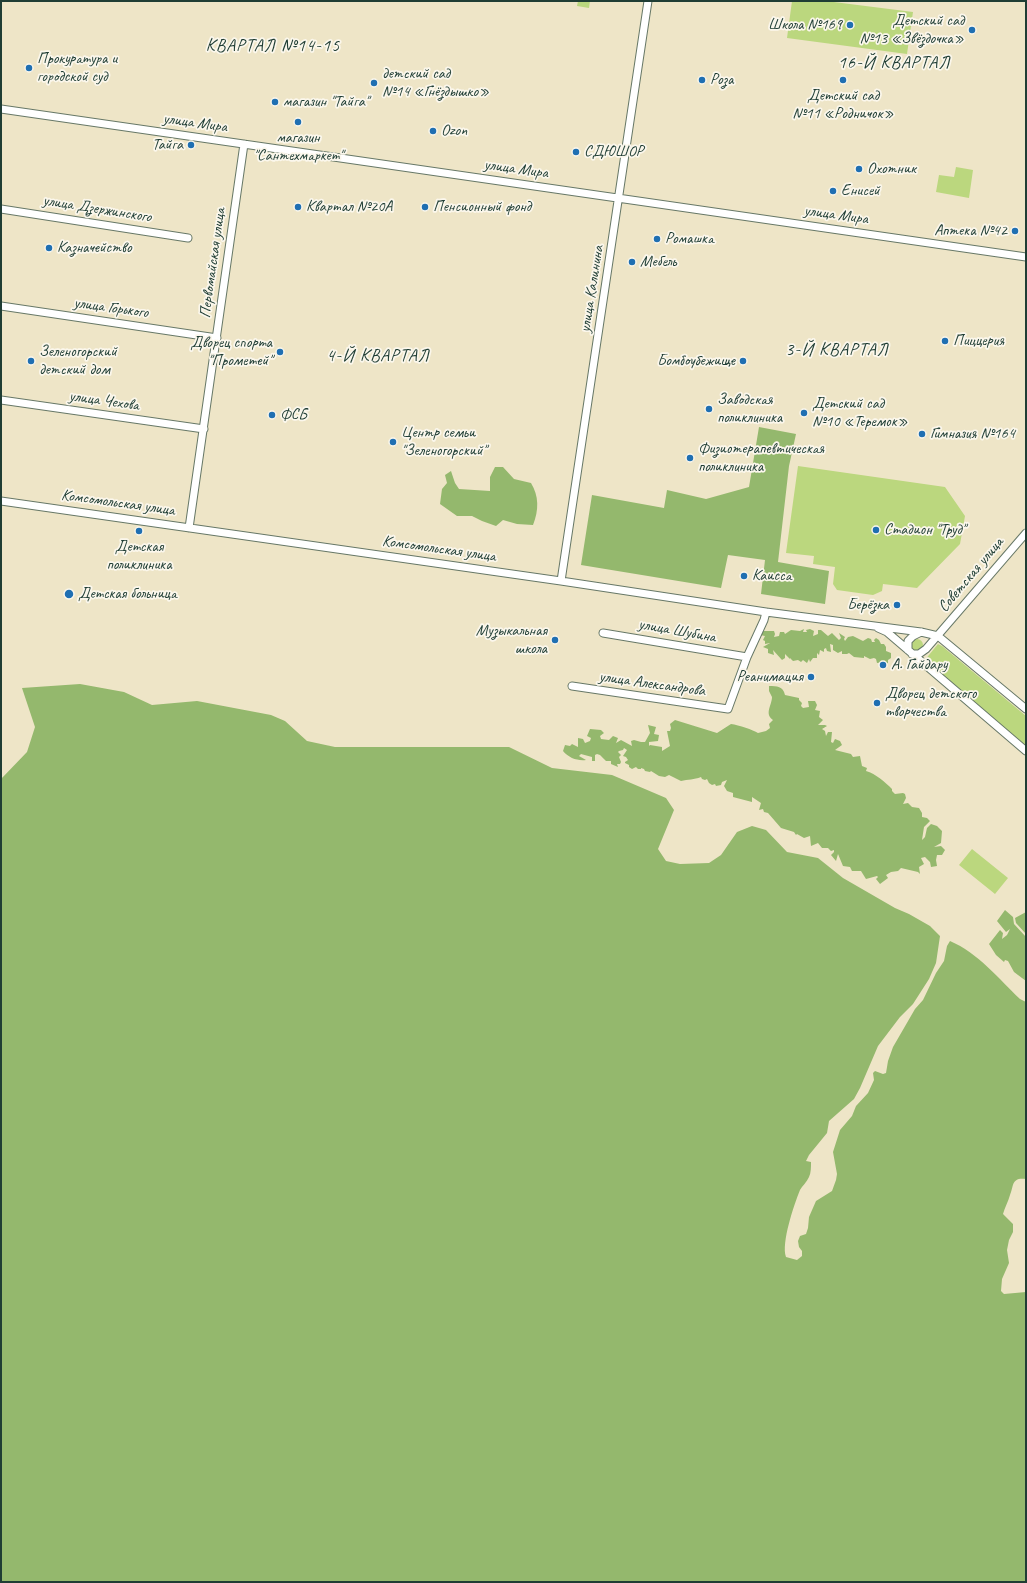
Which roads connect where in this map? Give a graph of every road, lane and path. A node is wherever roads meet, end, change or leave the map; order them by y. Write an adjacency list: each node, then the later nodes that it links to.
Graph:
1 (648, 1): 4 (street, улица Калинина)
2 (1, 109): 3 (street, улица Мира)
3 (244, 144): 4 (street, улица Мира); 9 (street, Первомайская улица)
4 (619, 198): 7 (street, улица Мира); 15 (street, улица Калинина)
5 (1, 209): 6 (street, улица Дзержинского)
6 (188, 238)
7 (1026, 257)
8 (1, 306): 9 (street, улица Горького)
9 (217, 338): 11 (street, Первомайская улица)
10 (1, 400): 11 (street, улица Чехова)
11 (204, 429): 13 (street, Первомайская улица)
12 (1, 500): 13 (street, Комсомольская улица)
13 (189, 528): 15 (street, Комсомольская улица)
14 (1026, 533): 20 (street, Советская улица)
15 (561, 581): 16 (street, Комсомольская улица)
16 (766, 612): 17 (street, Комсомольская улица); 22 (street)
17 (872, 625): 18 (street, Комсомольская улица); 21 (street, Комсомольская улица)
18 (921, 632): 20 (street, Комсомольская улица); 21 (street)
19 (603, 633): 22 (street, улица Шубина)
20 (938, 636): 21 (street, Советская улица); 24 (street, Комсомольская улица)
21 (910, 652): 25 (street, Комсомольская улица)
22 (747, 657): 23 (street, улица Александрова)
23 (572, 686)
24 (1026, 710)
25 (1026, 751)

